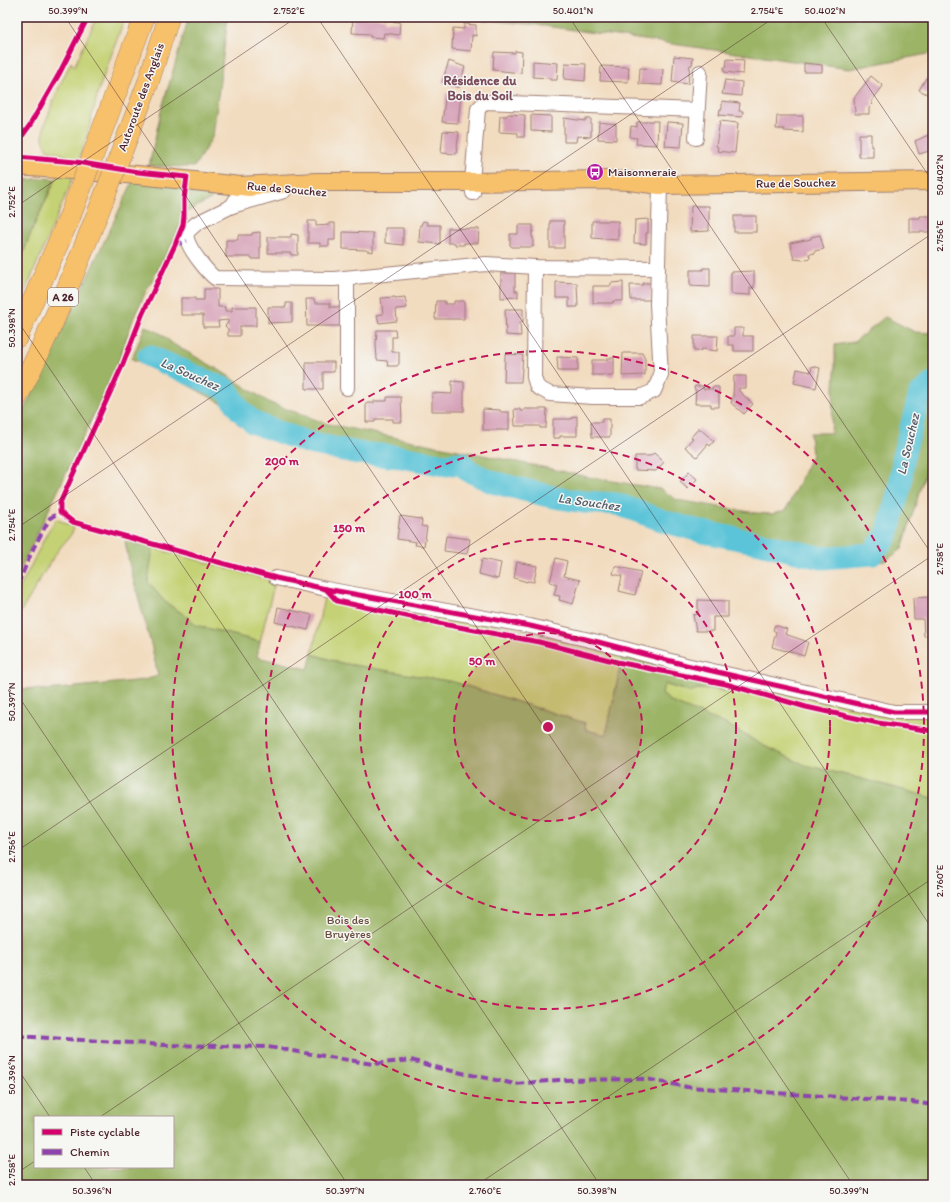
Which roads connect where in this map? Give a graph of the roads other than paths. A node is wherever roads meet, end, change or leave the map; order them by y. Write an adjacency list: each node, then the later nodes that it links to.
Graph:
1 (144, 17): 16 (highway, Autoroute des Anglais / A 26, bridge)
2 (168, 17): 18 (highway, Autoroute des Anglais / A 26, bridge)
3 (700, 72): 4 (street)
4 (697, 110): 5 (street); 10 (street)
5 (696, 138)
6 (17, 166): 9 (main road)
7 (933, 181): 8 (main road, Rue de Souchez)
8 (660, 185): 10 (main road, Rue de Souchez); 14 (street)
9 (239, 186): 10 (main road, Rue de Souchez); 11 (main road, Rue de Souchez); 12 (street)
10 (472, 188): 11 (main road, Rue de Souchez)
11 (284, 191): 12 (street)
12 (232, 206): 15 (street)
13 (535, 267): 14 (street); 14 (street); 15 (street)
14 (657, 268)
15 (347, 278): 17 (street)
16 (17, 337)
17 (348, 388)
18 (17, 397)
19 (276, 578): 20 (street)
20 (933, 712)

